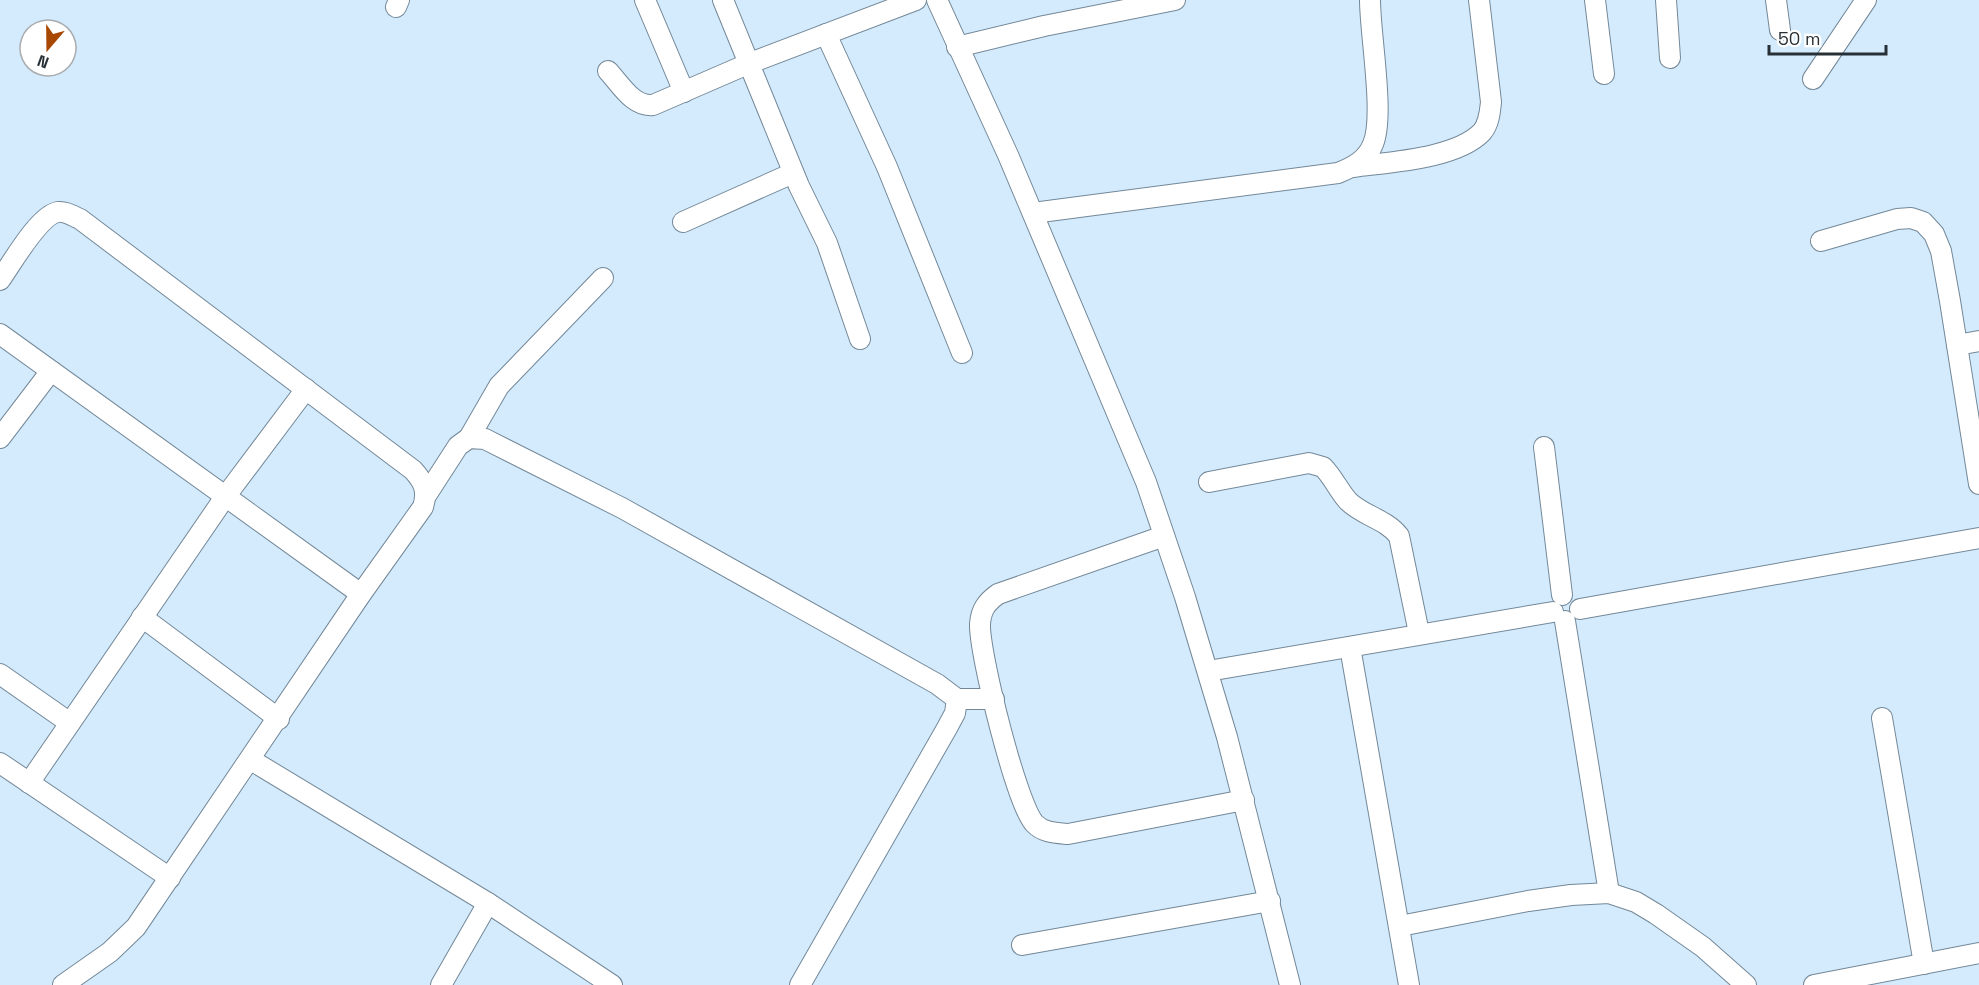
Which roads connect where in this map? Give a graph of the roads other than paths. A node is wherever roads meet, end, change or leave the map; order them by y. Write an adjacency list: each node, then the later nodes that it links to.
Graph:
1 (645, 0): 21 (street)
2 (723, 0): 17 (street)
3 (916, 0): 14 (street)
4 (937, 0): 15 (street)
5 (1175, 0): 12 (street)
6 (1370, 0): 22 (street)
7 (1479, 0): 22 (street)
8 (1595, 0): 19 (street)
9 (1666, 0): 16 (street)
10 (1776, 0): 13 (street)
11 (1866, 0): 20 (street)
12 (1107, 6): 15 (street)
13 (1780, 30)
14 (826, 34): 17 (street); 33 (street)
15 (957, 47): 24 (street)
16 (1670, 58)
17 (750, 63): 21 (street); 23 (street)
18 (608, 71): 21 (street)
19 (1604, 74)
20 (1813, 79)
21 (684, 92)
22 (1352, 167): 24 (street)
23 (794, 172): 25 (street); 30 (street)
24 (1033, 213): 43 (street)
25 (683, 222)
26 (1821, 241): 32 (street)
27 (603, 278): 37 (street)
28 (0, 280): 35 (street)
29 (0, 334): 34 (street)
30 (860, 339)
31 (1979, 341): 32 (street)
32 (1957, 345): 40 (street)
33 (962, 353)
34 (51, 371): 36 (street); 42 (street)
35 (306, 389): 41 (street); 42 (street)
36 (0, 438)
37 (470, 438): 41 (street); 52 (street)
38 (1544, 447): 46 (street)
39 (1209, 482): 48 (street)
40 (1979, 484)
41 (427, 494): 45 (street)
42 (225, 497): 45 (street); 47 (street)
43 (1164, 536): 50 (street); 53 (street)
44 (1979, 538): 46 (street)
45 (361, 594): 55 (street)
46 (1565, 609): 48 (street); 62 (street)
47 (142, 616): 55 (street); 56 (street)
48 (1419, 633): 49 (street)
49 (1350, 647): 50 (street); 65 (street)
50 (1208, 671): 60 (street)
51 (0, 674): 56 (street)
52 (957, 699): 53 (street); 69 (street)
53 (994, 699): 60 (street)
54 (1882, 718): 68 (street)
55 (279, 719): 57 (street)
56 (70, 723): 59 (street)
57 (251, 760): 61 (street); 64 (street)
58 (0, 763): 59 (street)
59 (29, 783): 61 (street)
60 (1244, 800): 63 (street)
61 (170, 878): 70 (street)
62 (1609, 893): 65 (street); 75 (street)
63 (1270, 901): 66 (street); 73 (street)
64 (488, 903): 71 (street); 72 (street)
65 (1400, 926): 74 (street)
66 (1022, 945)
67 (1979, 953): 68 (street)
68 (1924, 964): 76 (street)
69 (802, 984)
70 (63, 985)
71 (441, 985)
72 (612, 985)
73 (1290, 985)
74 (1409, 985)
75 (1746, 985)
76 (1814, 985)

